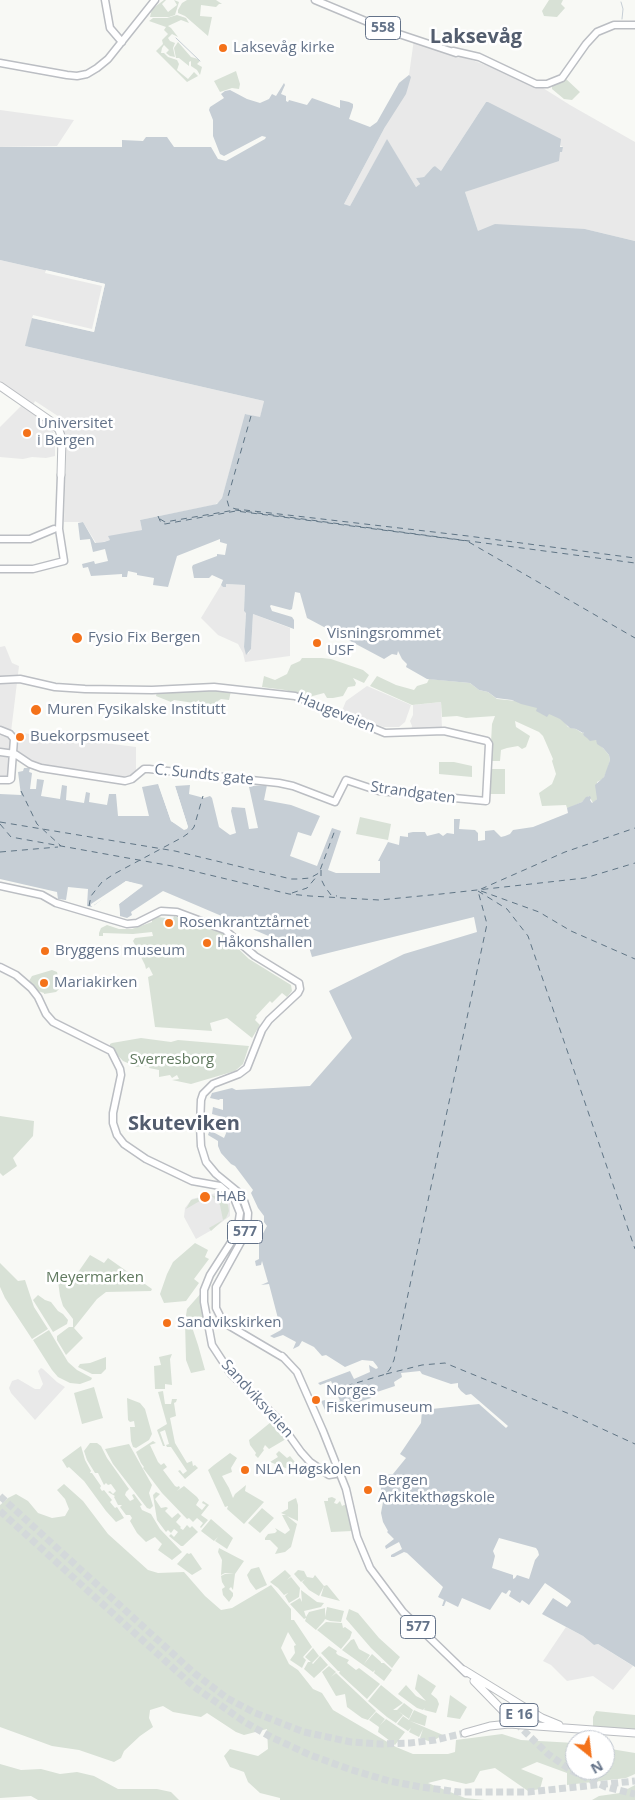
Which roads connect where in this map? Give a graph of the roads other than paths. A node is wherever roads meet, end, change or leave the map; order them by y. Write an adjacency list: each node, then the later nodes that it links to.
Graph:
1 (105, 0): 5 (main road)
2 (315, 0): 4 (main road, 558)
3 (154, 1): 5 (main road)
4 (635, 25)
5 (122, 42): 6 (main road)
6 (0, 63)
7 (0, 386): 8 (highway)
8 (59, 477): 9 (main road); 11 (main road)
9 (54, 529): 10 (main road); 11 (main road)
10 (0, 539)
11 (62, 550): 12 (main road)
12 (0, 569)
13 (0, 680): 21 (main road, Haugeveien)
14 (0, 730): 16 (main road)
15 (0, 752): 16 (main road)
16 (13, 754): 17 (main road); 18 (main road)
17 (22, 759): 18 (main road); 20 (main road, C. Sundts gate)
18 (12, 766): 19 (main road)
19 (0, 780)
20 (346, 780): 21 (main road, Strandgaten)
21 (486, 801)
22 (0, 886): 24 (main road, 577)
23 (0, 967): 25 (main road, Sandviksveien)
24 (339, 1470): 25 (main road); 26 (main road, 577); 27 (main road, 577)
25 (327, 1474): 26 (main road, Sandviksveien)
26 (343, 1480): 27 (main road, 577)
27 (378, 1579): 28 (main road, 577)
28 (464, 1670): 29 (main road, 577); 31 (highway, E 16)
29 (474, 1681): 30 (highway, E 16); 31 (highway, E 16)
30 (508, 1716)
31 (567, 1729): 32 (highway, E 16)
32 (635, 1733)

